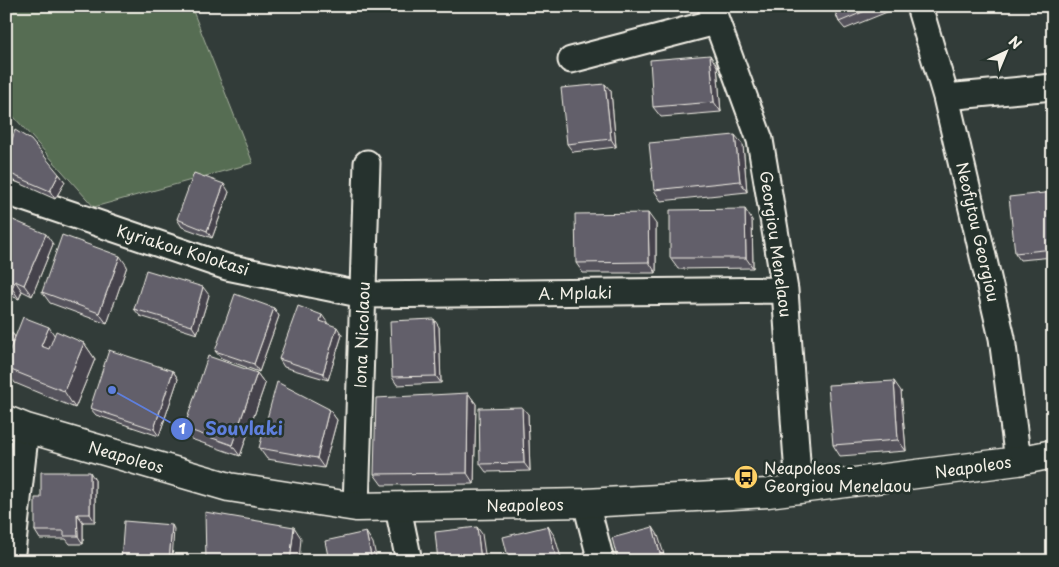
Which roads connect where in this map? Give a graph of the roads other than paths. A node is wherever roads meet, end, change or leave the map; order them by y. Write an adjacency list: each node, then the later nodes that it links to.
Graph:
1 (919, 6): 5 (street, Neofytou Georgiou)
2 (714, 14): 3 (street); 8 (street, Georgiou Menelaou)
3 (571, 60)
4 (1053, 87): 5 (street)
5 (946, 97): 12 (street, Neofytou Georgiou)
6 (367, 163): 9 (street, Iona Nicolaou)
7 (6, 192): 9 (street, Kyriakou Kolokasi)
8 (785, 290): 9 (street, A. Mplaki); 13 (street, Georgiou Menelaou)
9 (364, 295): 15 (street, Iona Nicolaou)
10 (16, 424): 15 (main road, Neapoleos); 17 (street)
11 (1053, 454): 12 (main road, Neapoleos)
12 (1018, 461): 13 (main road, Neapoleos)
13 (799, 490): 14 (main road, Neapoleos)
14 (586, 503): 16 (main road, Neapoleos); 19 (street)
15 (356, 507): 16 (main road, Neapoleos)
16 (398, 508): 18 (street)
17 (11, 561)
18 (409, 561)
19 (601, 561)

